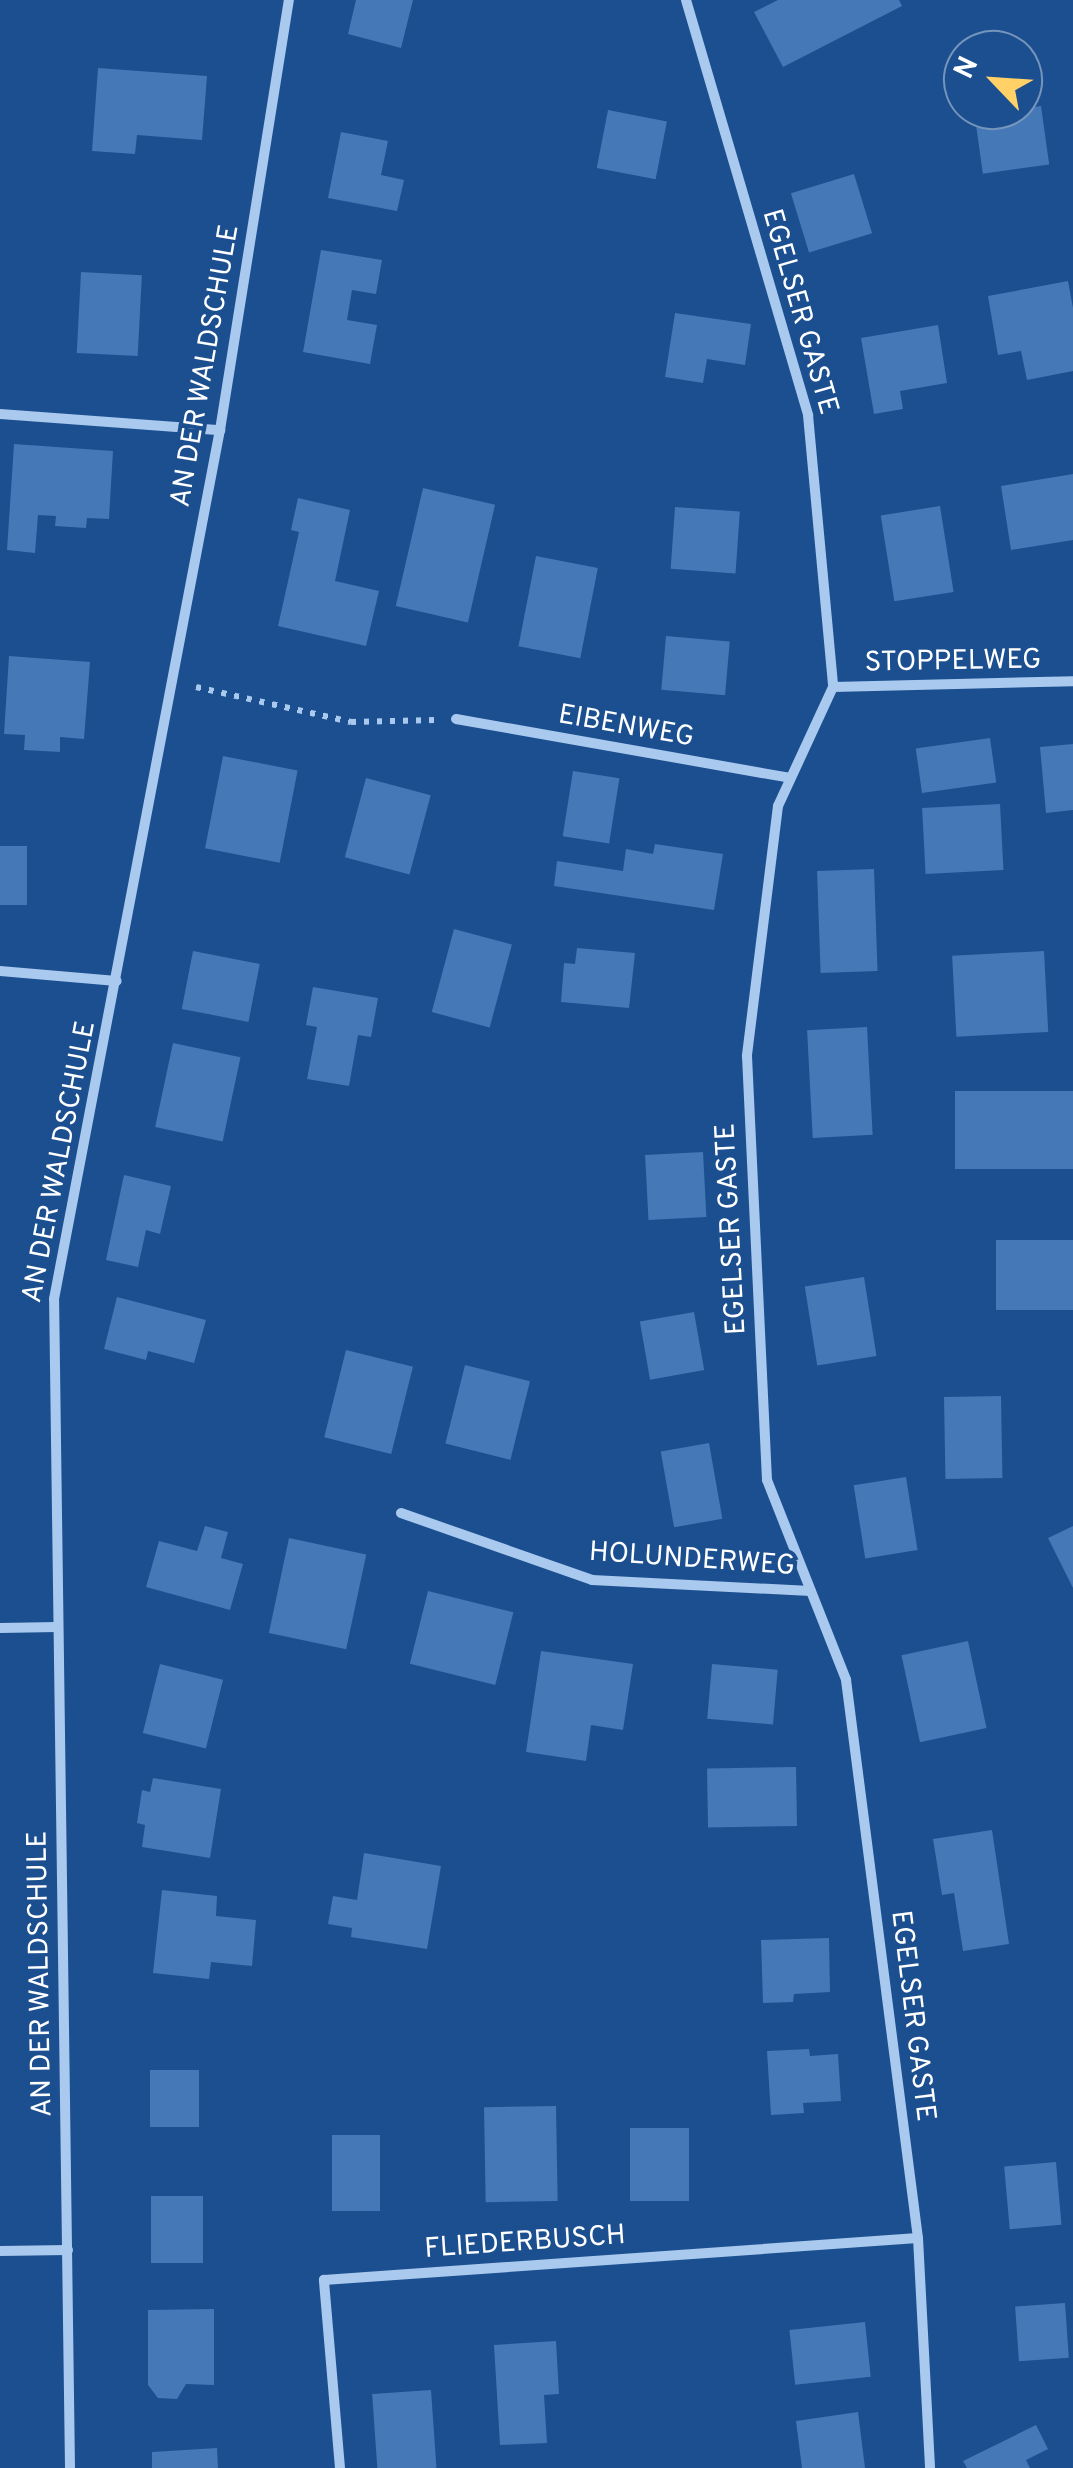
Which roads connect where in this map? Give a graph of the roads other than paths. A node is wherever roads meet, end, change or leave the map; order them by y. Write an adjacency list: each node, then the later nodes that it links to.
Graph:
1 (289, 0): 4 (street, AN DER WALDSCHULE)
2 (686, 0): 6 (street, EGELSER GASTE)
3 (0, 414): 4 (street)
4 (220, 430): 10 (street, AN DER WALDSCHULE)
5 (1073, 681): 6 (street, STOPPELWEG)
6 (833, 687): 8 (street, EGELSER GASTE)
7 (456, 719): 8 (street, EIBENWEG)
8 (789, 778): 12 (street, EGELSER GASTE)
9 (0, 971): 10 (street)
10 (118, 981): 13 (street, AN DER WALDSCHULE)
11 (402, 1513): 12 (street, HOLUNDERWEG)
12 (811, 1591): 15 (street, EGELSER GASTE)
13 (57, 1627): 14 (street); 16 (street, AN DER WALDSCHULE)
14 (0, 1628)
15 (918, 2238): 19 (street, FLIEDERBUSCH); 20 (street, EGELSER GASTE)
16 (68, 2250): 17 (street); 18 (street, AN DER WALDSCHULE)
17 (0, 2251)
18 (70, 2468)
19 (340, 2468)
20 (930, 2468)

